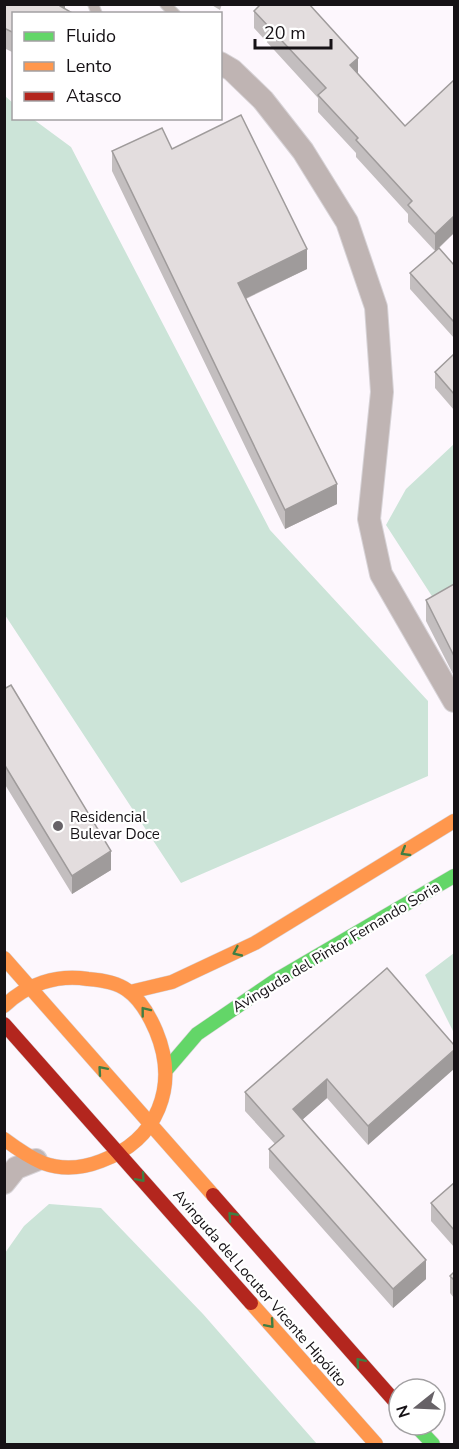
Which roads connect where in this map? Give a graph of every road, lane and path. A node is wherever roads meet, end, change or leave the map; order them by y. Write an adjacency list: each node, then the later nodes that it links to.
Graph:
1 (222, 64): 2 (street)
2 (454, 701)
3 (454, 821): 7 (main road, one-way to 7)
4 (454, 876): 10 (main road, Avinguda del Pintor Fernando Soria)
5 (4, 958): 6 (main road, Avinguda del Locutor Vicente Hipólito)
6 (30, 986): 7 (main road); 8 (main road); 11 (main road, Avinguda del Locutor Vicente Hipólito, one-way to 6)
7 (130, 992): 10 (main road, one-way to 7)
8 (4, 1006)
9 (4, 1024): 13 (main road, Avinguda del Locutor Vicente Hipólito)
10 (167, 1069): 11 (main road)
11 (151, 1126): 13 (main road); 16 (main road, Avinguda del Locutor Vicente Hipólito, one-way to 11)
12 (5, 1139): 14 (main road)
13 (119, 1154): 14 (main road); 17 (main road, Avinguda del Locutor Vicente Hipólito, one-way to 17)
14 (36, 1160): 15 (street)
15 (4, 1183)
16 (387, 1392)
17 (376, 1444)

